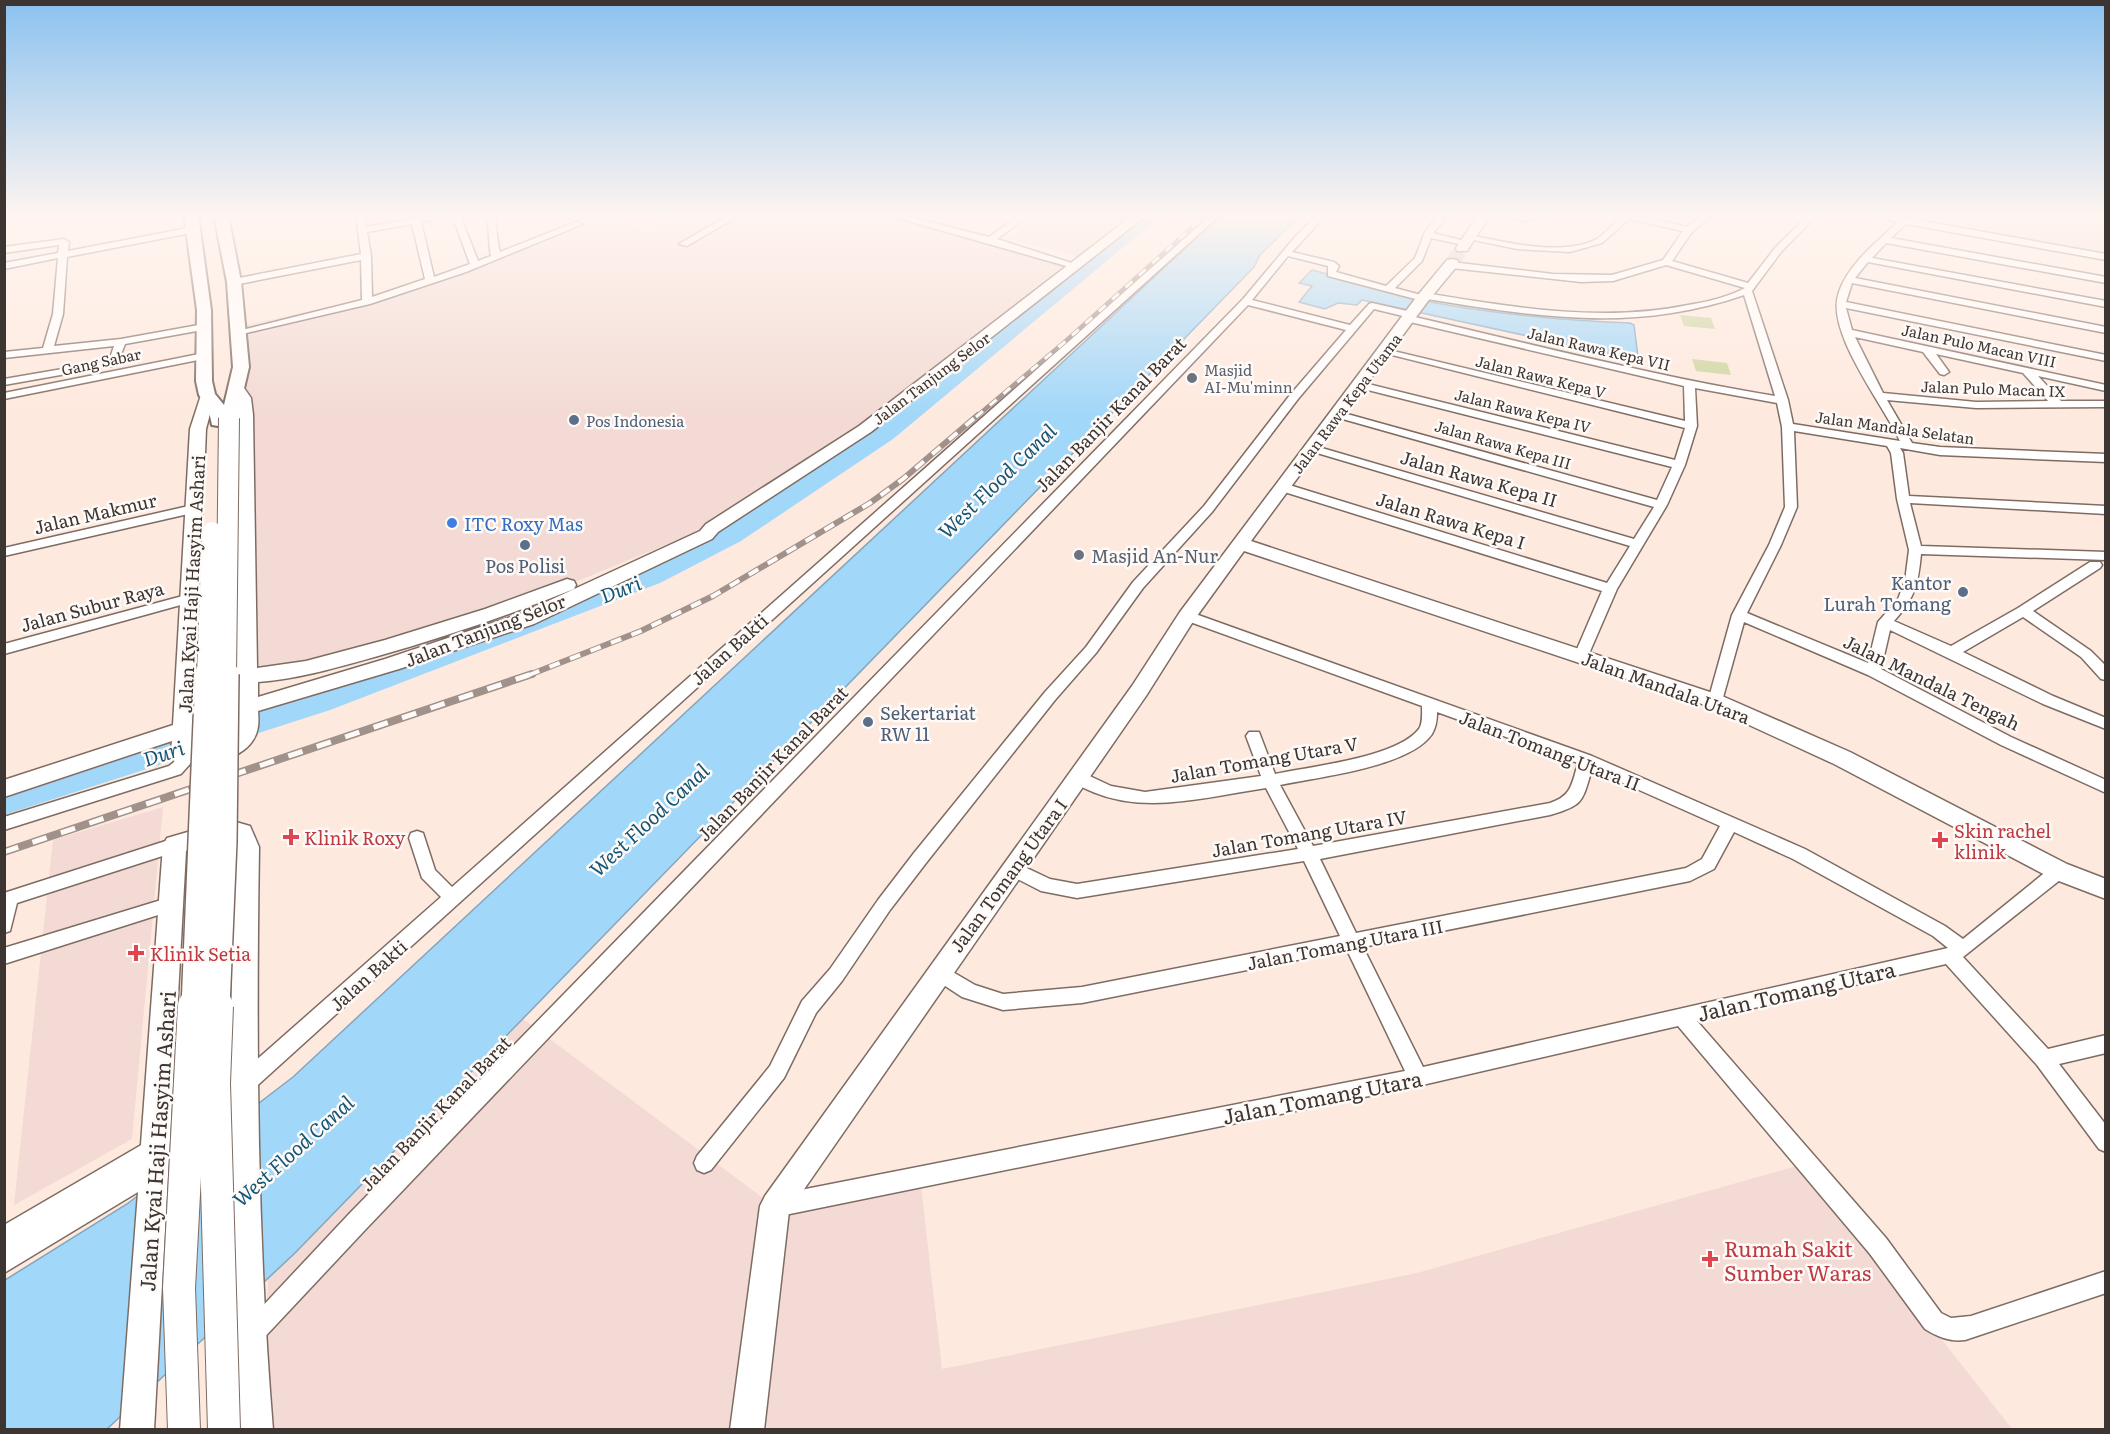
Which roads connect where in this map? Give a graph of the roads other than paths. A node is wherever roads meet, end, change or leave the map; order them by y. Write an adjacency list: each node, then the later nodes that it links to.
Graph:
1 (60, 282): 31 (street)
2 (199, 282): 25 (main road, Jalan Kyai Haji Hasyim Ashari)
3 (234, 282): 29 (main road, Jalan Kyai Haji Hasyim Ashari)
4 (367, 282): 21 (street)
5 (425, 282): 21 (street)
6 (1055, 282): 66 (street, Jalan Tanjung Selor)
7 (1141, 282): 109 (street, Jalan Bakti)
8 (1262, 282): 20 (street, Jalan Banjir Kanal Barat)
9 (1359, 282): 18 (street)
10 (1397, 282): 18 (street)
11 (1437, 282): 19 (street, Jalan Rawa Kepa Utama)
12 (1726, 282): 17 (street)
13 (1753, 282): 17 (street)
14 (1849, 282): 22 (street)
15 (1860, 282): 27 (street)
16 (1988, 282): 23 (street)
17 (1748, 289): 19 (street); 49 (street)
18 (1387, 290): 19 (street)
19 (1424, 298): 24 (street, Jalan Rawa Kepa Utama)
20 (1246, 301): 26 (street); 131 (street, Jalan Banjir Kanal Barat)
21 (367, 302): 29 (street)
22 (1841, 304): 28 (street); 36 (street)
23 (2106, 304)
24 (1412, 316): 26 (street, Jalan Rawa Kepa VII); 33 (street, Jalan Rawa Kepa Utama); 42 (street, Jalan Rawa Kepa VII)
25 (204, 327): 30 (street); 35 (main road, Jalan Kyai Haji Hasyim Ashari)
26 (1352, 328): 124 (street)
27 (2106, 330)
28 (1847, 332): 32 (street, Jalan Pulo Macan VIII); 48 (street)
29 (238, 334): 44 (main road, Jalan Kyai Haji Hasyim Ashari)
30 (121, 342): 31 (street); 41 (street)
31 (48, 348): 34 (street)
32 (1927, 350): 37 (street); 38 (street, Jalan Pulo Macan VIII)
33 (1385, 352): 43 (street, Jalan Rawa Kepa Utama); 54 (street, Jalan Rawa Kepa V)
34 (4, 355)
35 (204, 356): 46 (main road, Jalan Kyai Haji Hasyim Ashari); 47 (street, Gang Sabar)
36 (2106, 358)
37 (1935, 361): 38 (street); 40 (street)
38 (1996, 364): 39 (street, Jalan Pulo Macan VIII)
39 (2027, 371): 45 (street, Jalan Pulo Macan VIII); 51 (street)
40 (1944, 372)
41 (4, 382)
42 (1690, 384): 49 (street, Jalan Rawa Kepa VII); 54 (street)
43 (1360, 385): 52 (street, Jalan Rawa Kepa Utama); 60 (street, Jalan Rawa Kepa IV)
44 (237, 388): 53 (main road, Jalan Kyai Haji Hasyim Ashari); 75 (street, Jalan Kyai Haji Hasyim Ashari)
45 (2106, 388)
46 (207, 395): 53 (main road, Jalan Kyai Haji Hasyim Ashari); 64 (street, Jalan Kyai Haji Hasyim Ashari)
47 (4, 396)
48 (1880, 396): 51 (street, Jalan Pulo Macan IX); 57 (street)
49 (1782, 400): 55 (street)
50 (2106, 404): 51 (street, Jalan Pulo Macan IX)
51 (2059, 406)
52 (1336, 414): 58 (street, Jalan Rawa Kepa Utama); 63 (street, Jalan Rawa Kepa III)
53 (224, 420): 133 (main road, Jalan Kyai Haji Hasyim Ashari, bridge); 134 (main road, Jalan Kyai Haji Hasyim Ashari, bridge)
54 (1691, 426): 60 (street)
55 (1788, 427): 56 (street, Jalan Mandala Selatan); 77 (street)
56 (1892, 445): 57 (street, Jalan Mandala Selatan); 62 (street)
57 (1908, 447): 59 (street, Jalan Mandala Selatan)
58 (1311, 448): 61 (street, Jalan Rawa Kepa Utama); 68 (street, Jalan Rawa Kepa II)
59 (2106, 458)
60 (1679, 465): 63 (street)
61 (1282, 487): 67 (street, Jalan Rawa Kepa Utama); 73 (street, Jalan Rawa Kepa I)
62 (1903, 499): 65 (street); 69 (street)
63 (1661, 505): 68 (street)
64 (193, 509): 70 (street, Jalan Makmur); 74 (street, Jalan Kyai Haji Hasyim Ashari)
65 (2106, 510)
66 (712, 528): 84 (street, Jalan Tanjung Selor); 90 (street, Jalan Tanjung Selor)
67 (1241, 544): 78 (street, Jalan Tomang Utara I); 83 (street, Jalan Mandala Utara)
68 (1638, 544): 73 (street)
69 (1915, 550): 71 (street); 80 (street)
70 (4, 552)
71 (2096, 559): 72 (street); 76 (street)
72 (2106, 577)
73 (1610, 589): 83 (street)
74 (190, 598): 79 (street, Jalan Kyai Haji Hasyim Ashari); 81 (street, Jalan Subur Raya)
75 (247, 602): 79 (street); 84 (street, Jalan Kyai Haji Hasyim Ashari)
76 (2023, 611): 82 (street); 86 (street)
77 (1739, 615): 85 (street, Jalan Mandala Tengah); 88 (street)
78 (1187, 616): 89 (street, Jalan Tomang Utara II); 95 (street, Jalan Tomang Utara I)
79 (189, 622): 87 (street, Jalan Kyai Haji Hasyim Ashari)
80 (1886, 622): 82 (street); 85 (street)
81 (4, 649)
82 (1952, 652): 91 (street)
83 (1581, 656): 88 (street, Jalan Mandala Utara)
84 (248, 670): 87 (street); 90 (street, Jalan Kyai Haji Hasyim Ashari)
85 (1872, 670): 97 (street, Jalan Mandala Tengah)
86 (2106, 675)
87 (187, 681): 93 (street, Jalan Kyai Haji Hasyim Ashari)
88 (1715, 700): 105 (street, Jalan Mandala Utara)
89 (1431, 705): 94 (street, Jalan Tomang Utara II); 96 (street, Jalan Tomang Utara V)
90 (248, 717): 93 (street)
91 (2106, 724)
92 (1254, 736): 96 (street)
93 (183, 739): 98 (street); 99 (street)
94 (1587, 760): 100 (street, Jalan Tomang Utara II); 103 (street, Jalan Tomang Utara IV)
95 (1079, 777): 96 (street, Jalan Tomang Utara V); 104 (street, Jalan Tomang Utara I)
96 (1270, 781): 103 (street)
97 (2106, 787)
98 (4, 789)
99 (4, 824)
100 (1730, 824): 114 (street, Jalan Tomang Utara III); 115 (street, Jalan Tomang Utara II)
101 (417, 838): 109 (street)
102 (175, 845): 106 (street); 108 (street); 110 (street, Jalan Kyai Haji Hasyim Ashari)
103 (1309, 854): 104 (street, Jalan Tomang Utara IV); 114 (street)
104 (1012, 868): 117 (street, Jalan Tomang Utara I)
105 (2059, 871): 107 (street, Jalan Mandala Utara); 115 (street, Jalan Tomang Utara)
106 (246, 885): 110 (street); 111 (street)
107 (2106, 889)
108 (7, 899): 112 (street)
109 (453, 899): 122 (street, Jalan Bakti)
110 (171, 907): 113 (street, Jalan Kyai Haji Hasyim Ashari); 116 (street)
111 (244, 916): 113 (street); 122 (street)
112 (4, 926)
113 (168, 943): 125 (street, Jalan Kyai Haji Hasyim Ashari)
114 (1352, 943): 117 (street, Jalan Tomang Utara III); 121 (street)
115 (1956, 952): 118 (street, Jalan Tomang Utara); 120 (street, Jalan Tomang Utara II)
116 (4, 956)
117 (939, 972): 126 (street, Jalan Tomang Utara I)
118 (1681, 1017): 121 (street, Jalan Tomang Utara); 130 (street)
119 (2106, 1044): 120 (street)
120 (2044, 1059): 123 (street, Jalan Tomang Utara II)
121 (1418, 1077): 126 (street, Jalan Tomang Utara)
122 (243, 1088): 131 (street)
123 (2106, 1142)
124 (705, 1162)
125 (154, 1166): 127 (street); 128 (street); 129 (street); 132 (street, Jalan Kyai Haji Hasyim Ashari)
126 (775, 1206): 136 (street)
127 (4, 1237)
128 (4, 1258)
129 (4, 1267)
130 (2106, 1282)
131 (248, 1327): 135 (street)
132 (137, 1430)
133 (184, 1430)
134 (224, 1430)
135 (256, 1430)
136 (747, 1430)

